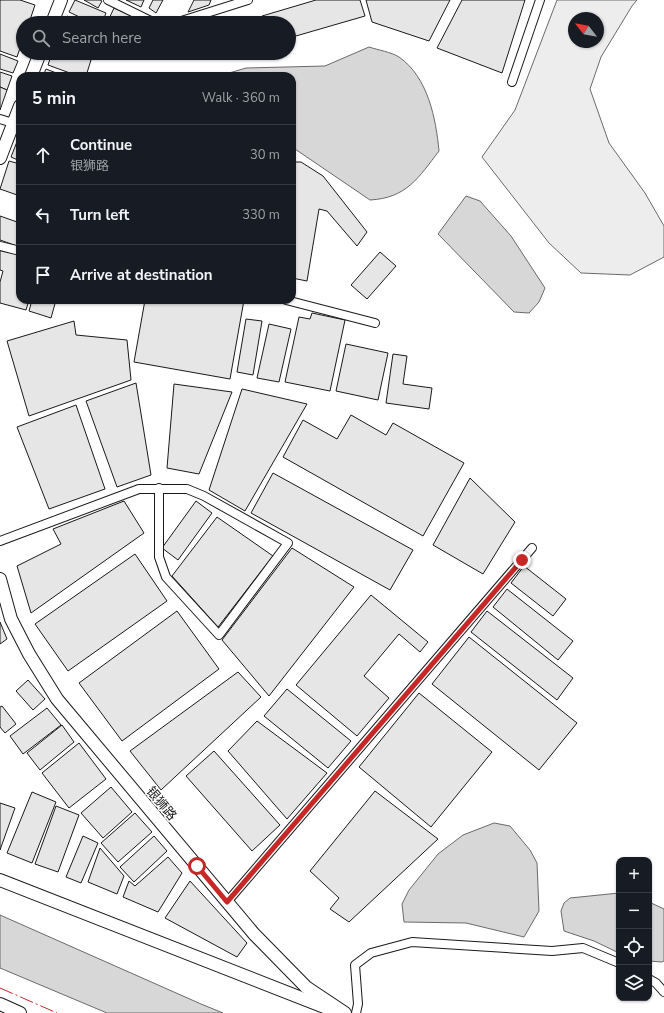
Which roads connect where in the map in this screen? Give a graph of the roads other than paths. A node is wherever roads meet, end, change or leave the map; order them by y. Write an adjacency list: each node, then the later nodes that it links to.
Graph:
1 (60, 0): 5 (main road)
2 (110, 0): 6 (street)
3 (248, 0): 7 (street)
4 (540, 0): 10 (street)
5 (54, 16)
6 (141, 16)
7 (197, 16)
8 (38, 60): 9 (main road)
9 (33, 72)
10 (512, 82)
11 (16, 116): 13 (main road)
12 (0, 119): 13 (street)
13 (13, 123): 14 (main road)
14 (0, 158)
15 (0, 246): 16 (street)
16 (16, 250)
17 (296, 303): 18 (street)
18 (375, 323)
19 (159, 488): 19 (street); 20 (street)
20 (0, 541)
21 (532, 548): 24 (street)
22 (0, 579): 24 (main road, 银狮路)
23 (0, 880): 30 (main road)
24 (227, 902): 31 (main road, 银狮路)
25 (616, 962): 32 (street)
26 (652, 981): 27 (street)
27 (664, 992)
28 (0, 1004): 29 (main road)
29 (20, 1013)
30 (339, 1013)
31 (345, 1013)
32 (356, 1013)

